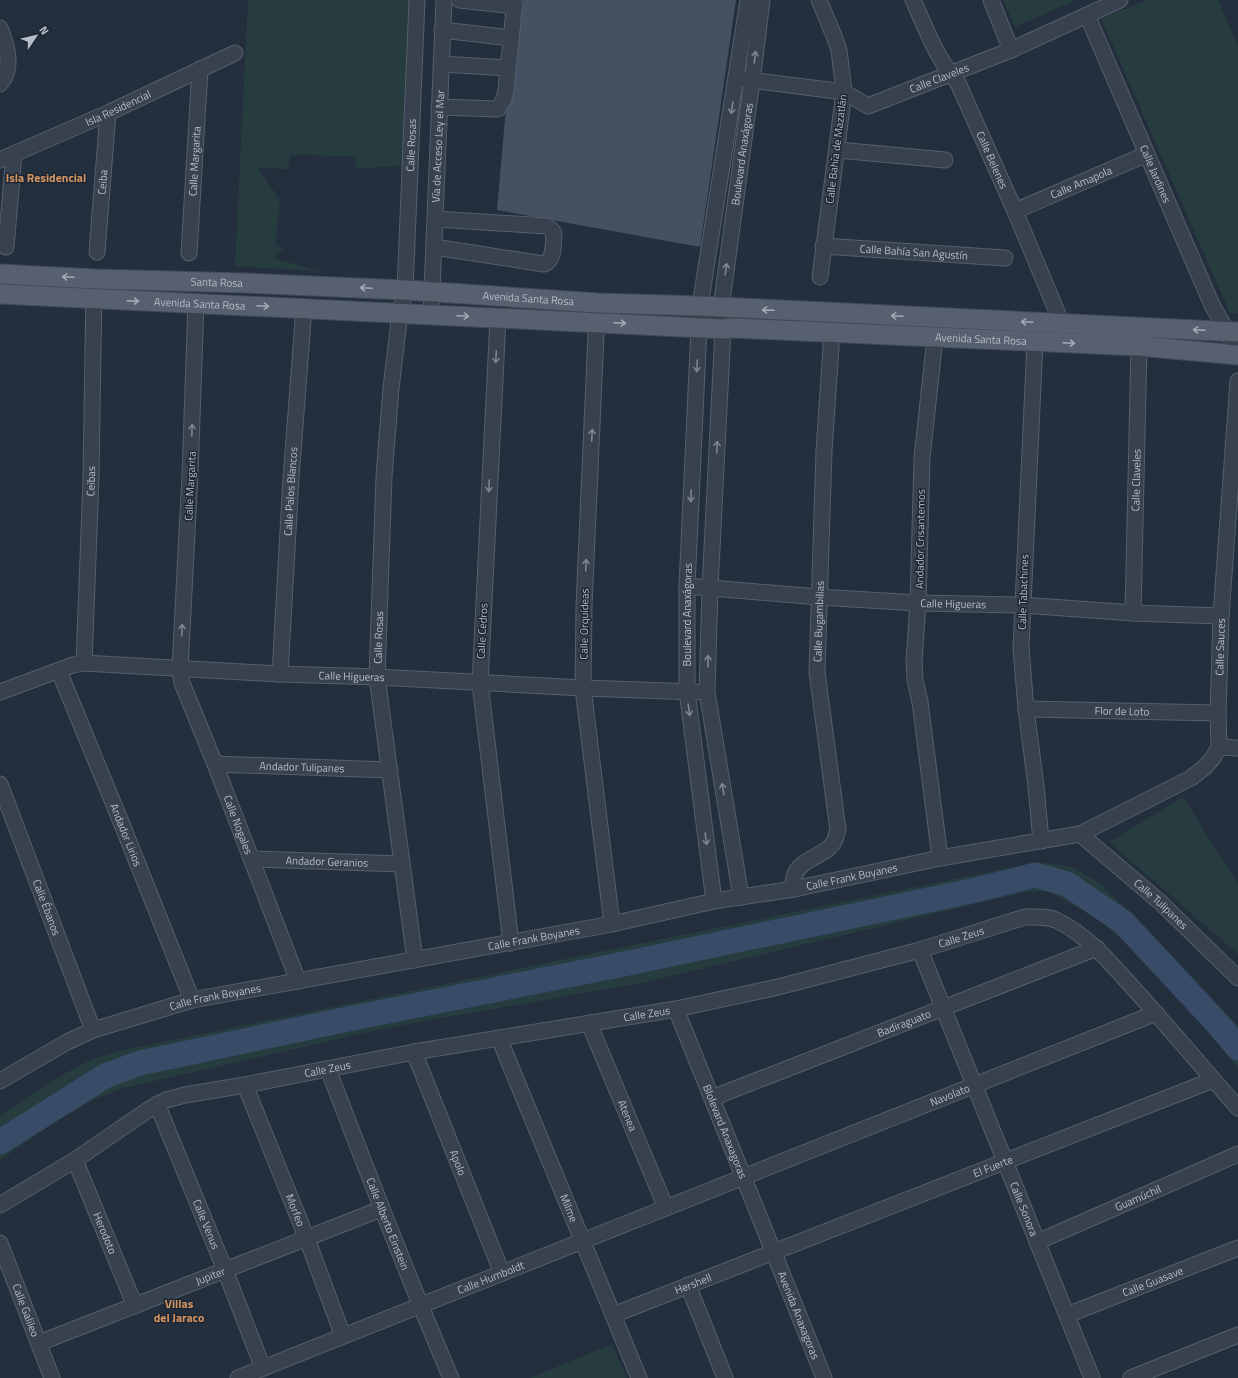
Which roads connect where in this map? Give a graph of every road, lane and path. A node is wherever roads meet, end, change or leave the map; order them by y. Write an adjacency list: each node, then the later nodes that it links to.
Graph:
1 (418, 0): 43 (street, Calle Rosas)
2 (444, 0): 13 (street, Vía de Acceso Ley el Mar)
3 (459, 0): 10 (street)
4 (748, 0): 21 (street, Boulevard Anaxágoras)
5 (762, 0): 22 (street, Boulevard Anaxágoras, one-way to 5)
6 (819, 0): 24 (street, Calle Bahía de Mazatlán)
7 (913, 0): 20 (street, Calle Belenes)
8 (991, 0): 15 (street)
9 (1120, 0): 11 (street, Calle Claveles)
10 (515, 3): 14 (street)
11 (1087, 16): 15 (street, Calle Claveles); 29 (street, Calle Jardines)
12 (0, 28): 23 (street)
13 (442, 30): 14 (street); 17 (street, Vía de Acceso Ley el Mar)
14 (511, 38): 18 (street)
15 (1012, 50): 20 (street, Calle Claveles)
16 (235, 54): 19 (street, Isla Residencial)
17 (441, 64): 18 (street); 25 (street, Vía de Acceso Ley el Mar)
18 (508, 68): 25 (street)
19 (200, 69): 26 (street, Isla Residencial); 38 (street, Calle Margarita)
20 (950, 75): 24 (street, Calle Claveles); 32 (street, Calle Belenes)
21 (737, 78): 22 (street, Calle Claveles); 49 (street, Boulevard Anaxágoras, one-way to 49)
22 (752, 80): 24 (street, Calle Claveles); 51 (street, Boulevard Anaxágoras, one-way to 22)
23 (0, 84)
24 (844, 92): 27 (street, Calle Bahía de Mazatlán)
25 (440, 107): 33 (street, Vía de Acceso Ley el Mar)
26 (108, 113): 28 (street, Isla Residencial); 37 (street, Ceiba)
27 (838, 150): 31 (street); 34 (street, Calle Bahía de Mazatlán)
28 (14, 154): 30 (street, Isla Residencial); 35 (street)
29 (1146, 154): 32 (street, Calle Amapola); 60 (street, Calle Jardines)
30 (0, 160)
31 (945, 160)
32 (1015, 211): 56 (street, Calle Belenes)
33 (435, 219): 36 (street, Vía de Acceso Ley el Mar); 36 (street)
34 (823, 246): 39 (street, Calle Bahía San Agustín); 41 (street, Calle Bahía de Mazatlán)
35 (6, 247)
36 (434, 247): 44 (street, Vía de Acceso Ley el Mar)
37 (97, 252)
38 (189, 253)
39 (1005, 258)
40 (0, 274): 42 (main road, Santa Rosa, one-way to 40)
41 (820, 277)
42 (95, 279): 43 (main road, Santa Rosa, one-way to 42); 46 (street, Ceibas)
43 (405, 290): 44 (main road, Santa Rosa); 52 (street)
44 (433, 293): 48 (main road, Avenida Santa Rosa); 53 (street)
45 (0, 294): 46 (main road, Avenida Santa Rosa)
46 (94, 299): 47 (main road, Avenida Santa Rosa, one-way to 47); 74 (street, Ceibas)
47 (196, 303): 50 (main road, Avenida Santa Rosa, one-way to 50); 75 (street, Calle Margarita, one-way to 47)
48 (598, 303): 49 (main road, Avenida Santa Rosa); 55 (street)
49 (700, 306): 51 (main road, Avenida Santa Rosa); 57 (street)
50 (304, 308): 52 (main road, Avenida Santa Rosa); 77 (street, Calle Palos Blancos)
51 (721, 308): 56 (main road, Avenida Santa Rosa, one-way to 51); 58 (street)
52 (400, 313): 53 (main road, Avenida Santa Rosa); 78 (street, Calle Rosas)
53 (431, 314): 54 (main road, Avenida Santa Rosa, one-way to 54)
54 (498, 318): 55 (main road, Avenida Santa Rosa); 79 (street, Calle Cedros, one-way to 79)
55 (596, 322): 57 (main road, Avenida Santa Rosa, one-way to 57); 80 (street, Calle Orquídeas, one-way to 55)
56 (1062, 324): 60 (main road, Avenida Santa Rosa, one-way to 56)
57 (698, 327): 58 (main road, Avenida Santa Rosa); 67 (street, Boulevard Anaxágoras, one-way to 67)
58 (722, 329): 59 (main road, Avenida Santa Rosa); 68 (street, Boulevard Anaxágoras, one-way to 58)
59 (832, 332): 61 (main road, Avenida Santa Rosa); 69 (street, Calle Bugambilias)
60 (1232, 332): 64 (street)
61 (935, 338): 62 (main road, Avenida Santa Rosa); 70 (street, Andador Crisantemos)
62 (1035, 341): 63 (main road, Avenida Santa Rosa, one-way to 63); 71 (street, Calle Tabachines)
63 (1139, 346): 65 (main road, Avenida Santa Rosa); 72 (street, Calle Claveles)
64 (1238, 351)
65 (1238, 355)
66 (1238, 381): 73 (street, Calle Sauces)
67 (687, 586): 68 (street, Calle Higueras); 81 (street, Boulevard Anaxágoras)
68 (710, 588): 69 (street, Calle Higueras); 83 (street, Boulevard Anaxágoras, one-way to 68)
69 (819, 597): 70 (street, Calle Higueras); 96 (street, Calle Bugambilias)
70 (918, 603): 71 (street, Calle Higueras); 93 (street, Andador Crisantemos)
71 (1022, 605): 72 (street, Calle Higueras); 84 (street, Calle Tabachines)
72 (1133, 613): 73 (street, Calle Higueras)
73 (1221, 616): 85 (street, Calle Sauces)
74 (84, 663): 75 (street, Calle Higueras); 76 (street, Calle Higueras)
75 (180, 668): 77 (street, Calle Higueras); 88 (street, Calle Nogales)
76 (59, 671): 82 (street, Calle Higueras); 106 (street, Andador Lirios)
77 (280, 674): 78 (street, Calle Higueras)
78 (378, 676): 79 (street, Calle Higueras); 89 (street, Calle Rosas)
79 (480, 683): 80 (street, Calle Higueras); 100 (street, Calle Cedros)
80 (583, 688): 81 (street, Calle Higueras); 99 (street, Calle Orquídeas)
81 (687, 691): 83 (street, Calle Higueras); 98 (street, Boulevard Anaxágoras, one-way to 98)
82 (0, 692)
83 (708, 692): 97 (street, Boulevard Anaxágoras, one-way to 83)
84 (1026, 709): 85 (street, Flor de Loto); 92 (street, Calle Tabachines)
85 (1218, 713): 86 (street, Calle Sauces)
86 (1219, 747): 87 (street); 91 (street)
87 (1238, 748)
88 (215, 764): 89 (street, Andador Tulipanes); 94 (street, Calle Nogales)
89 (390, 770): 95 (street, Calle Rosas)
90 (0, 784): 111 (street, Calle Ébanos)
91 (1080, 834): 92 (street, Calle Frank Boyanes); 104 (street, Calle Tulipanes)
92 (1042, 841): 93 (street, Calle Frank Boyanes)
93 (940, 858): 96 (street, Calle Frank Boyanes)
94 (251, 859): 95 (street, Andador Geranios); 105 (street, Calle Nogales)
95 (402, 864): 103 (street, Calle Rosas)
96 (794, 889): 97 (street, Calle Frank Boyanes)
97 (741, 897): 98 (street, Calle Frank Boyanes)
98 (714, 901): 99 (street, Calle Frank Boyanes)
99 (612, 924): 100 (street, Calle Frank Boyanes)
100 (511, 943): 103 (street, Calle Frank Boyanes)
101 (1097, 948): 102 (street, Calle Zeus); 107 (street, Badiraguato); 109 (street, Calle Zeus)
102 (920, 950): 107 (street, Calle Sonora); 108 (street, Calle Zeus)
103 (415, 960): 105 (street, Calle Frank Boyanes)
104 (1238, 978)
105 (298, 981): 106 (street, Calle Frank Boyanes)
106 (192, 1000): 111 (street, Calle Frank Boyanes)
107 (943, 1008): 118 (street, Calle Sonora); 119 (street, Badiraguato)
108 (676, 1009): 110 (street, Calle Zeus); 119 (street, Blolevard Anaxagoras)
109 (1156, 1013): 116 (street, Calle Zeus); 118 (street, Navolato)
110 (588, 1023): 112 (street, Calle Zeus); 127 (street, Atenea)
111 (93, 1030): 115 (street, Calle Frank Boyanes)
112 (499, 1038): 113 (street, Calle Zeus); 130 (street, Milme)
113 (414, 1052): 114 (street, Calle Zeus); 136 (street, Apolo)
114 (328, 1069): 117 (street, Calle Zeus); 128 (street, Calle Alberto Einstein)
115 (1, 1077)
116 (1213, 1080): 121 (street, Calle Zeus); 124 (street, El Fuerte)
117 (245, 1085): 120 (street, Calle Zeus); 129 (street, Morfeo)
118 (974, 1085): 124 (street, Calle Sonora); 125 (street, Navolato)
119 (712, 1098): 125 (street, Blolevard Anaxagoras)
120 (157, 1104): 123 (street, Calle Zeus); 135 (street, Calle Venus)
121 (1238, 1108)
122 (1238, 1154): 131 (street, Guamúchil)
123 (75, 1160): 126 (street, Calle Zeus); 139 (street, Herodoto)
124 (1005, 1162): 131 (street, Calle Sonora); 134 (street, El Fuerte)
125 (743, 1177): 127 (street, Calle Humboldt); 134 (street, Blolevard Anaxagoras)
126 (0, 1205)
127 (666, 1208): 130 (street, Calle Humboldt)
128 (381, 1209): 129 (street, Jupiter); 138 (street, Calle Alberto Einstein)
129 (307, 1238): 135 (street, Jupiter); 143 (street, Morfeo)
130 (582, 1241): 136 (street, Calle Humboldt); 140 (street, Milme)
131 (1037, 1242): 141 (street, Calle Sonora)
132 (0, 1243): 144 (street, Calle Galileo)
133 (1238, 1248): 141 (street, Calle Guasave)
134 (774, 1253): 137 (street, Hershell); 151 (street, Avenida Anaxagoras)
135 (225, 1270): 139 (street, Jupiter); 145 (street, Calle Venus)
136 (502, 1273): 138 (street, Calle Humboldt)
137 (688, 1286): 140 (street, Hershell); 150 (street)
138 (420, 1305): 143 (street, Calle Humboldt); 148 (street, Calle Alberto Einstein)
139 (135, 1306): 144 (street, Jupiter)
140 (613, 1315): 149 (street, Milme)
141 (1067, 1315): 152 (street, Calle Sonora)
142 (1238, 1335): 153 (street)
143 (343, 1336): 145 (street, Calle Humboldt)
144 (39, 1343): 146 (street, Calle Galileo)
145 (263, 1368): 147 (street, Calle Humboldt)
146 (52, 1378)
147 (238, 1378)
148 (451, 1378)
149 (639, 1378)
150 (725, 1378)
151 (824, 1378)
152 (1092, 1378)
153 (1131, 1378)

